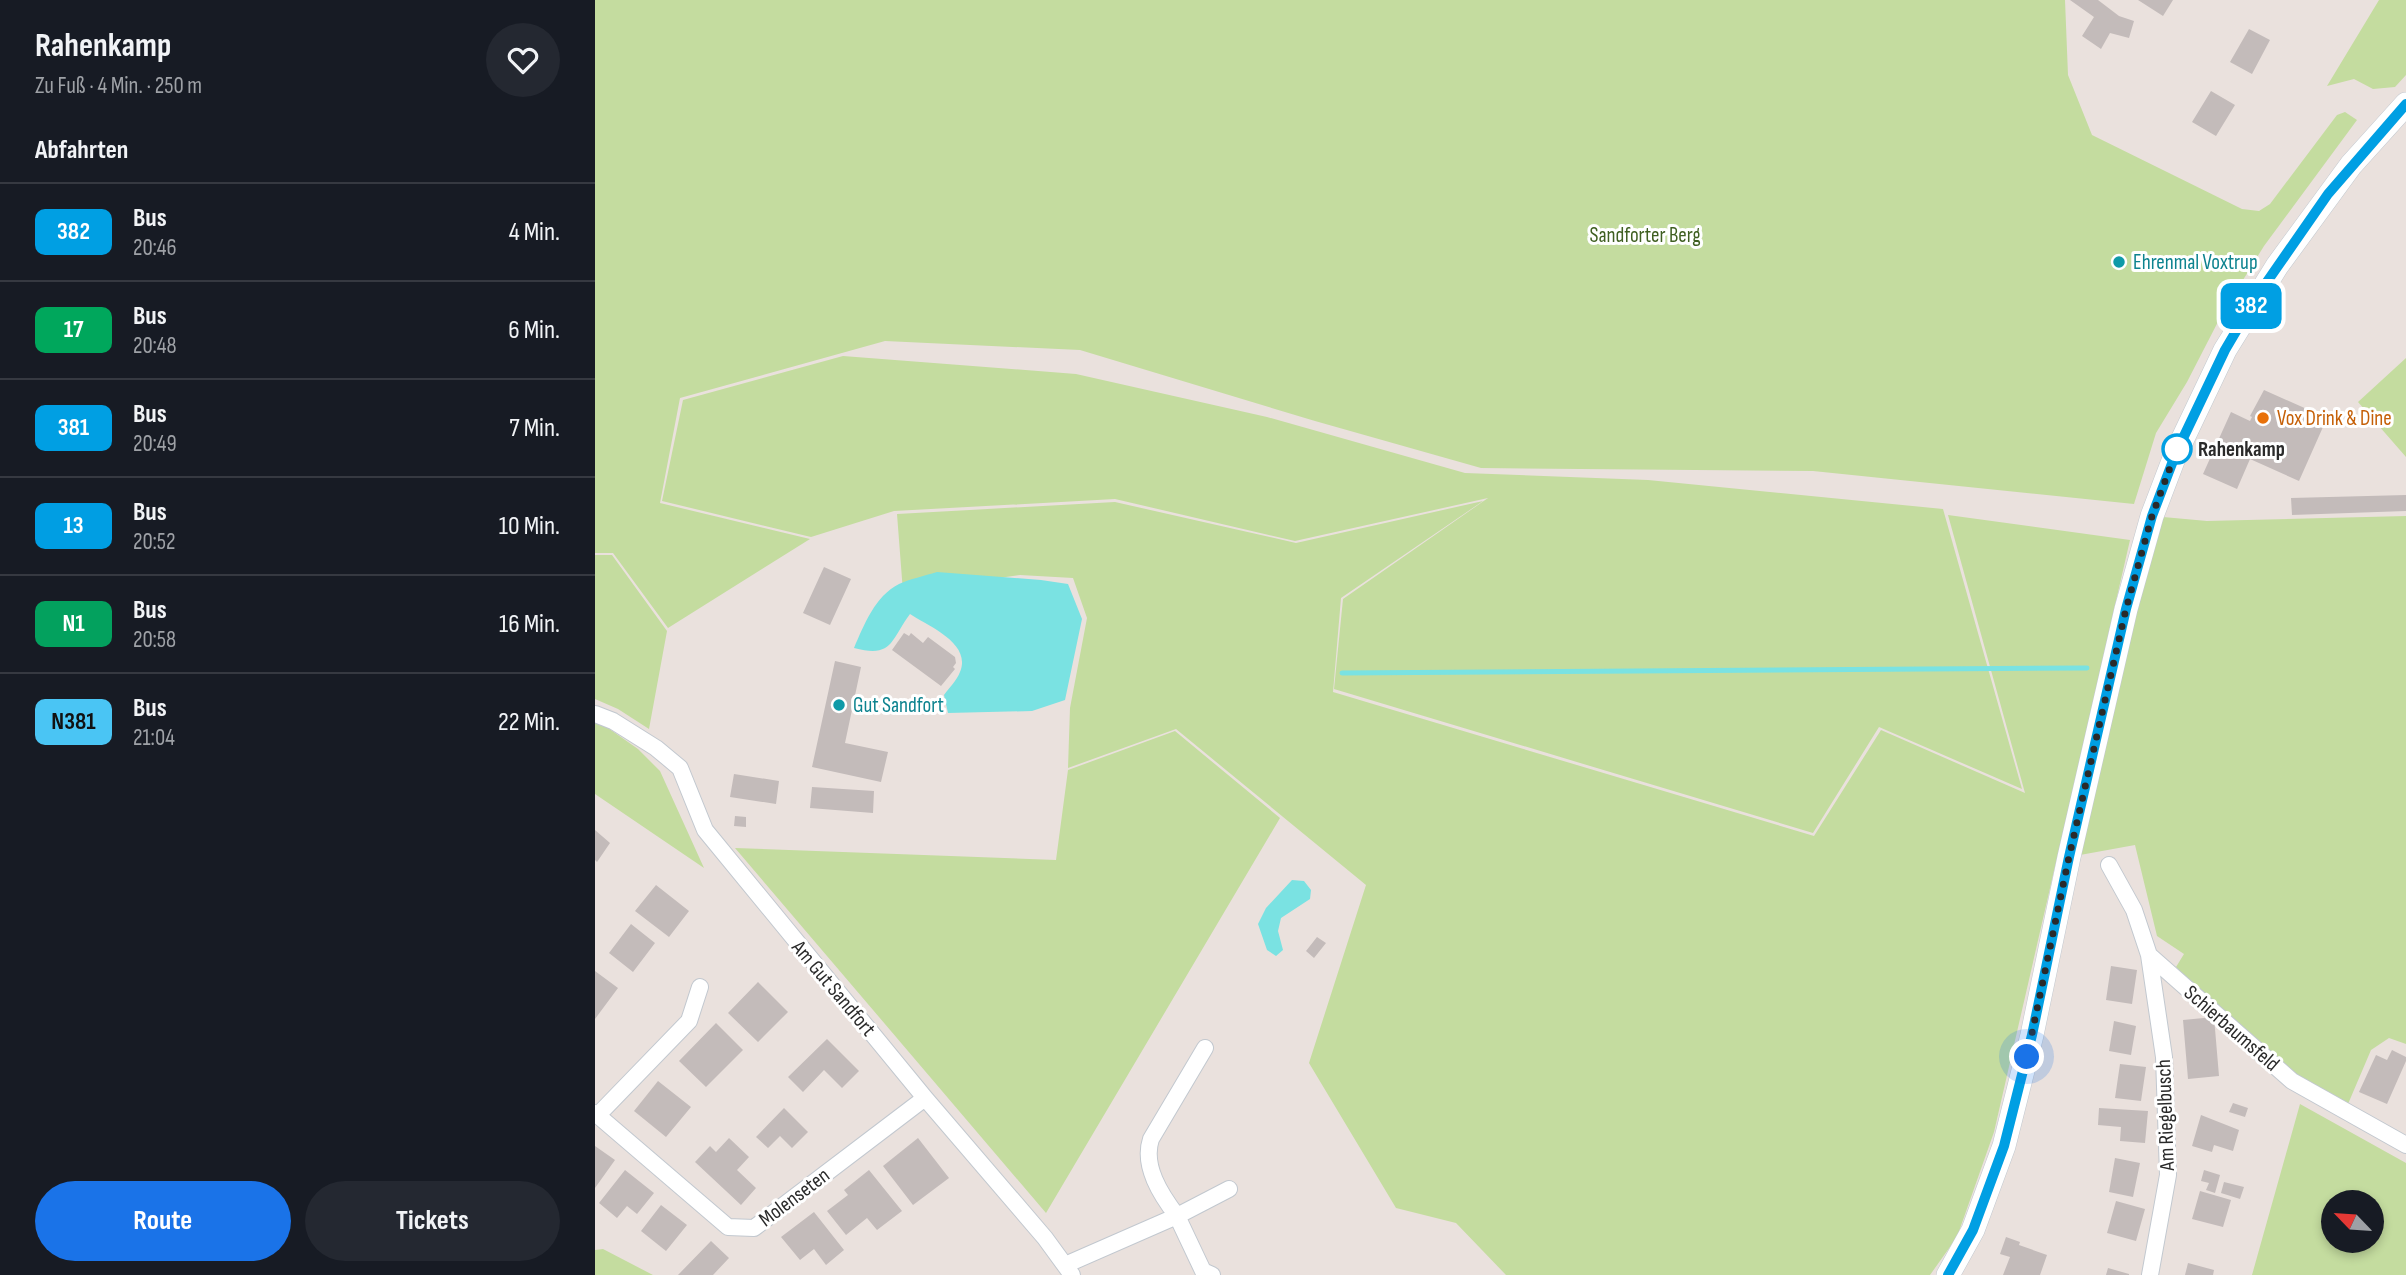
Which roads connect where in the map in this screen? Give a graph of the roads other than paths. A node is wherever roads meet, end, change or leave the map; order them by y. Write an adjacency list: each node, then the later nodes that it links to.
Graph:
1 (2406, 104): 14 (street)
2 (595, 713): 7 (street, Am Gut Sandfort)
3 (2109, 864): 4 (street)
4 (2149, 955): 9 (street, Schierbaumsfeld); 15 (street, Am Riegelbusch)
5 (700, 987): 8 (street, Molenseten)
6 (1205, 1048): 11 (street)
7 (925, 1098): 8 (street, Molenseten); 12 (street, Am Gut Sandfort)
8 (597, 1114)
9 (2406, 1144)
10 (1229, 1189): 11 (street)
11 (1177, 1216): 12 (street); 13 (street)
12 (1069, 1270)
13 (1212, 1275)
14 (1948, 1275)
15 (2150, 1275)

